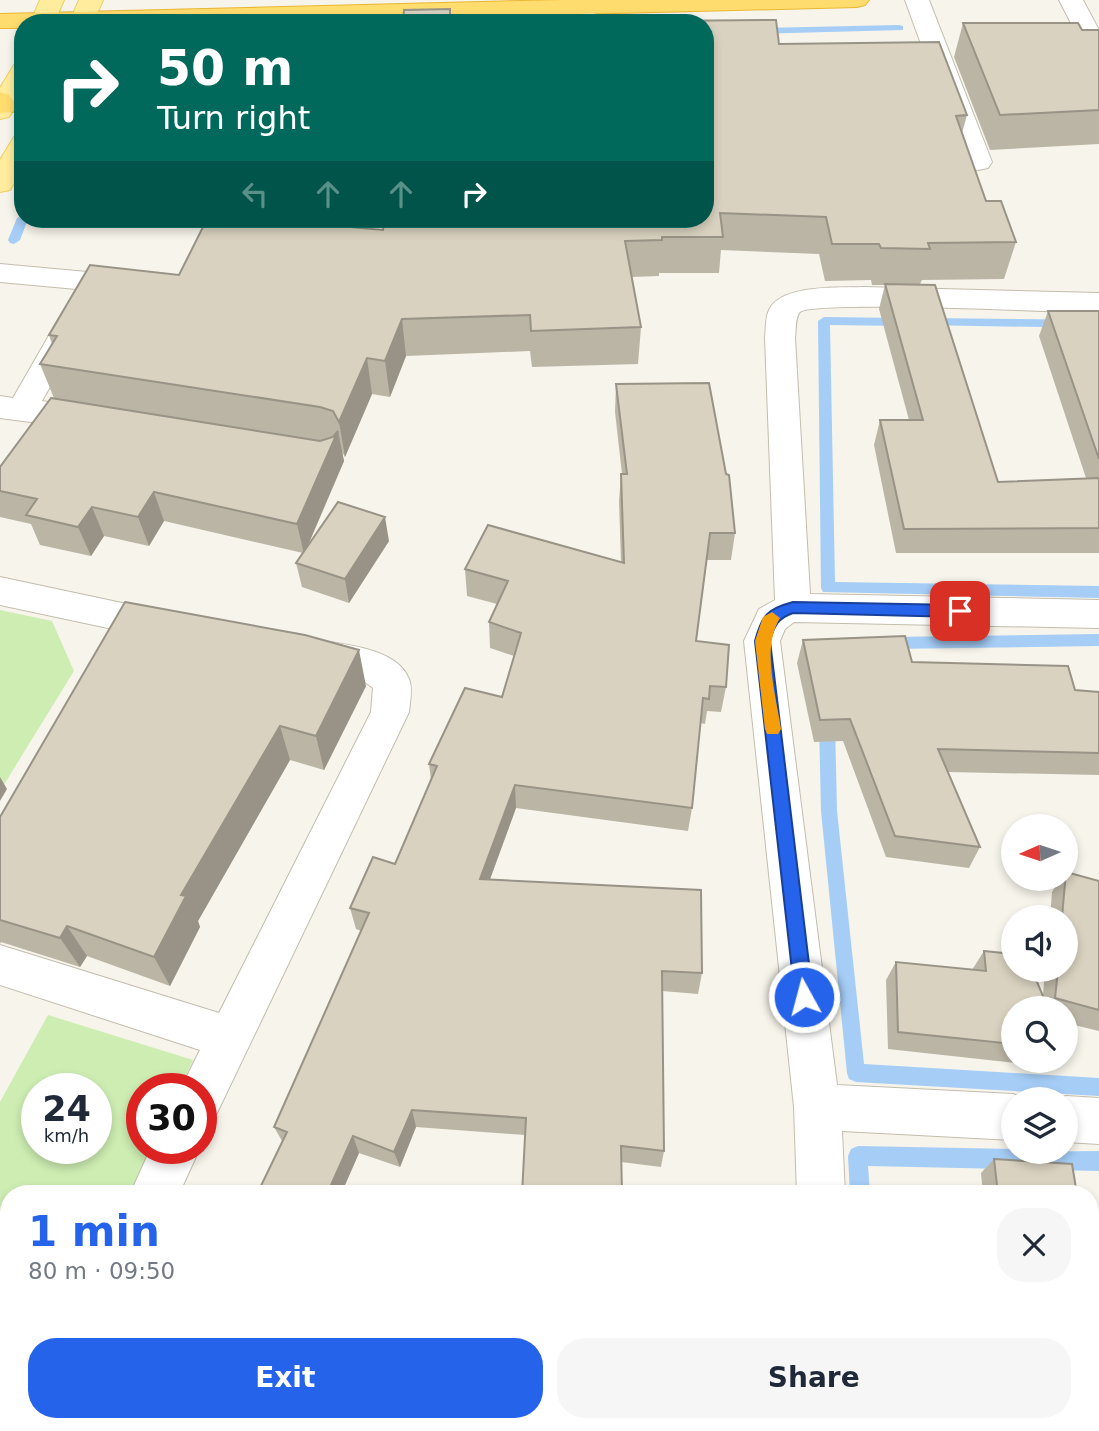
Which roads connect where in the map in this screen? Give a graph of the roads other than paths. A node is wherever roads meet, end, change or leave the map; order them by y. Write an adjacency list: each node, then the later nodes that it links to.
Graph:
1 (857, 0): 3 (highway)
2 (917, 0): 10 (street)
3 (753, 1): 6 (highway)
4 (46, 14): 5 (highway)
5 (85, 14)
6 (595, 14)
7 (14, 85): 8 (main road)
8 (1, 106)
9 (14, 159): 11 (main road)
10 (978, 162)
11 (0, 184)
12 (0, 273): 13 (street)
13 (94, 281): 14 (street); 16 (street)
14 (153, 288)
15 (1099, 303): 19 (street)
16 (11, 408): 17 (street)
17 (124, 424)
18 (0, 591): 21 (street)
19 (793, 607): 20 (street); 28 (street)
20 (1099, 614)
21 (129, 620): 22 (street); 24 (street)
22 (209, 635)
23 (275, 647): 26 (street)
24 (109, 655)
25 (0, 965): 26 (street)
26 (230, 1038): 27 (street)
27 (213, 1073)
28 (817, 1107): 29 (street); 34 (street)
29 (1001, 1115)
30 (1078, 1120): 31 (street)
31 (1099, 1121)
32 (168, 1164): 33 (street)
33 (158, 1185)
34 (821, 1185)

